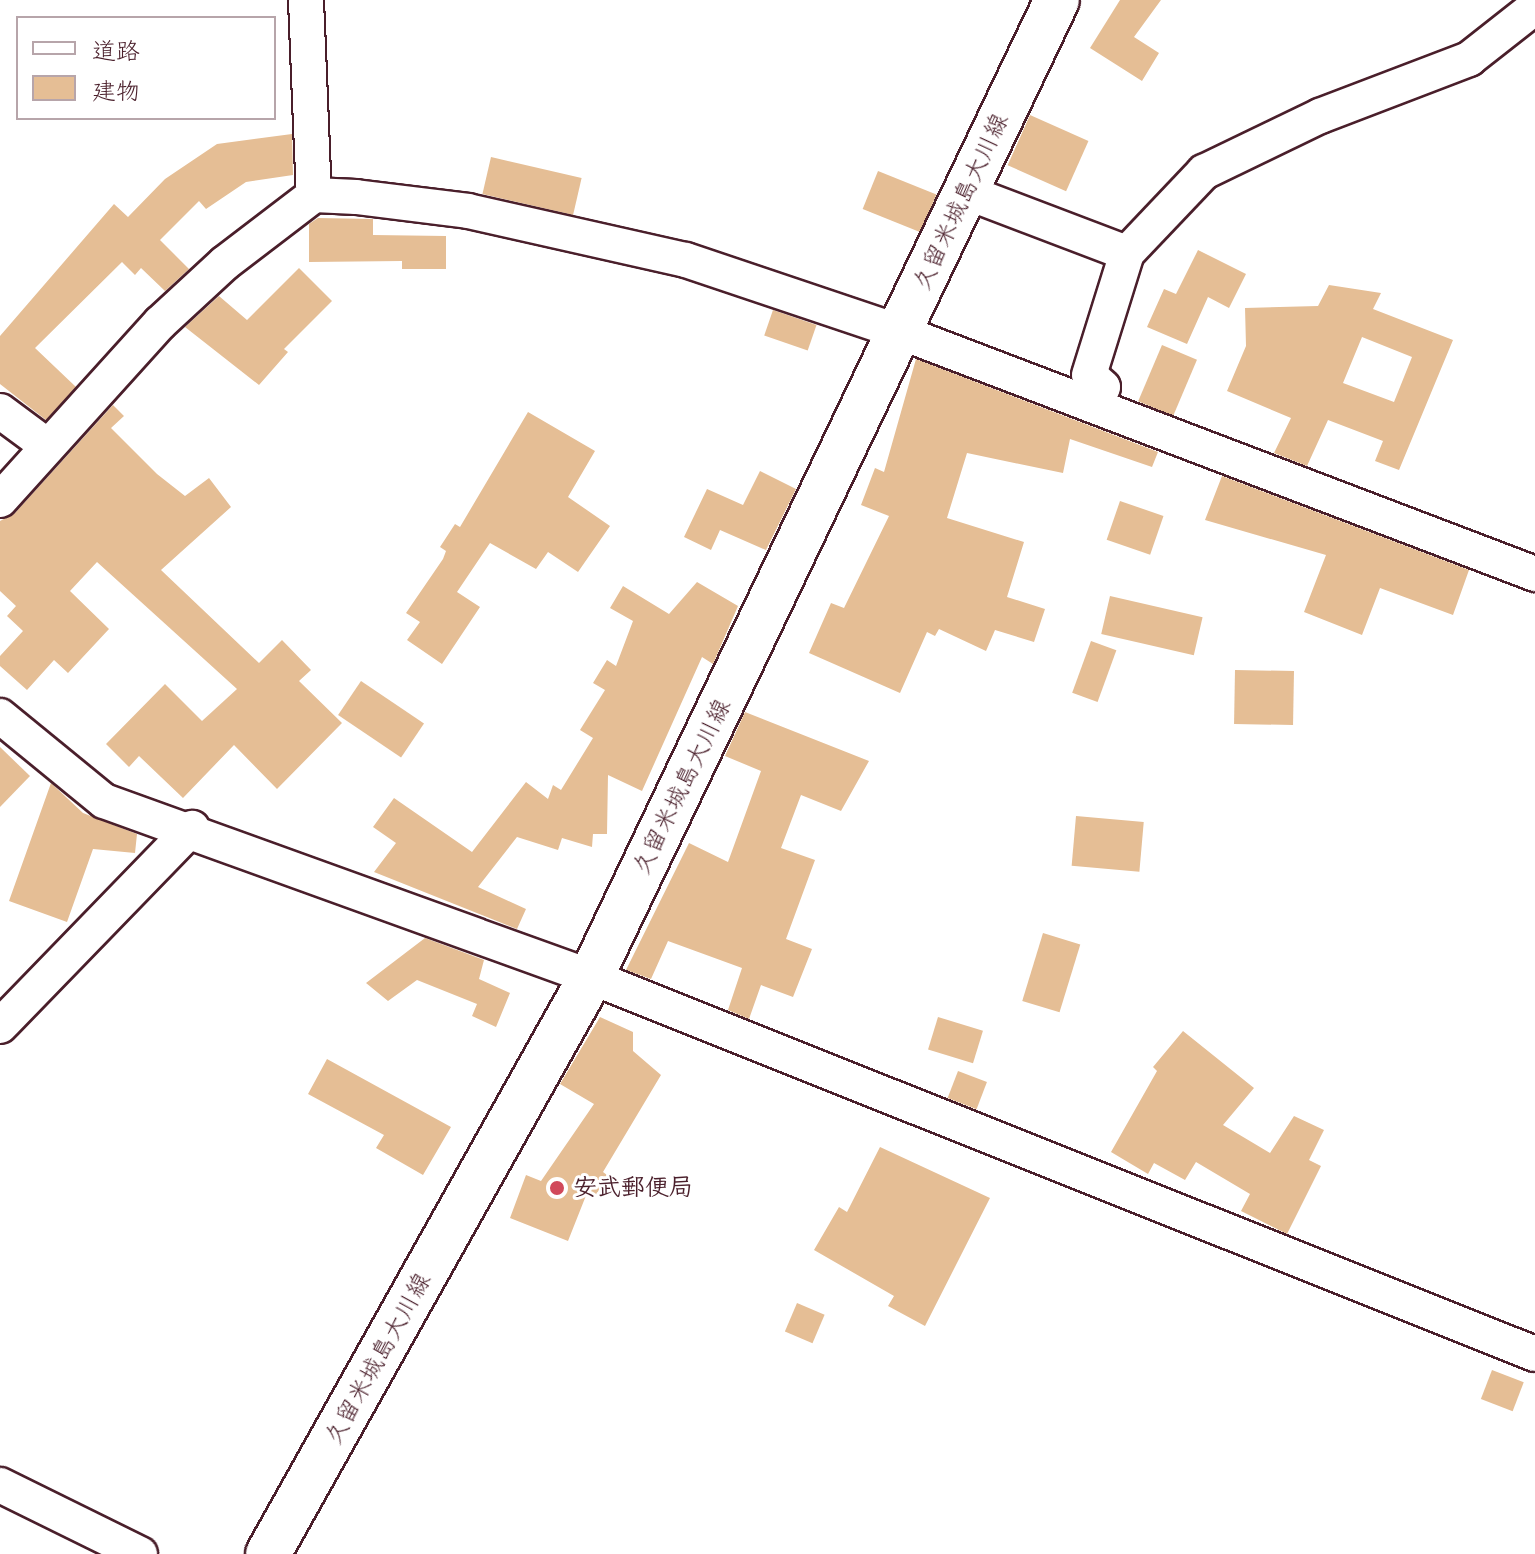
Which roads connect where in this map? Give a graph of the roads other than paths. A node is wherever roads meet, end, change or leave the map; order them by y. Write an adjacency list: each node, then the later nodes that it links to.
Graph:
1 (306, 0): 5 (street)
2 (1057, 0): 4 (main road, 久留米城島大川線)
3 (1535, 7): 6 (street)
4 (966, 192): 6 (street); 7 (main road, 久留米城島大川線)
5 (314, 195): 7 (street); 10 (street)
6 (1127, 253): 8 (street)
7 (900, 332): 8 (street); 15 (main road, 久留米城島大川線)
8 (1096, 405): 12 (street)
9 (0, 411): 10 (street)
10 (46, 445): 11 (street)
11 (0, 500)
12 (1535, 574)
13 (0, 716): 14 (street)
14 (192, 828): 15 (street); 16 (street)
15 (591, 977): 17 (street); 20 (main road, 久留米城島大川線)
16 (0, 1026)
17 (1535, 1354)
18 (0, 1485): 19 (street)
19 (140, 1554)
20 (268, 1554)

